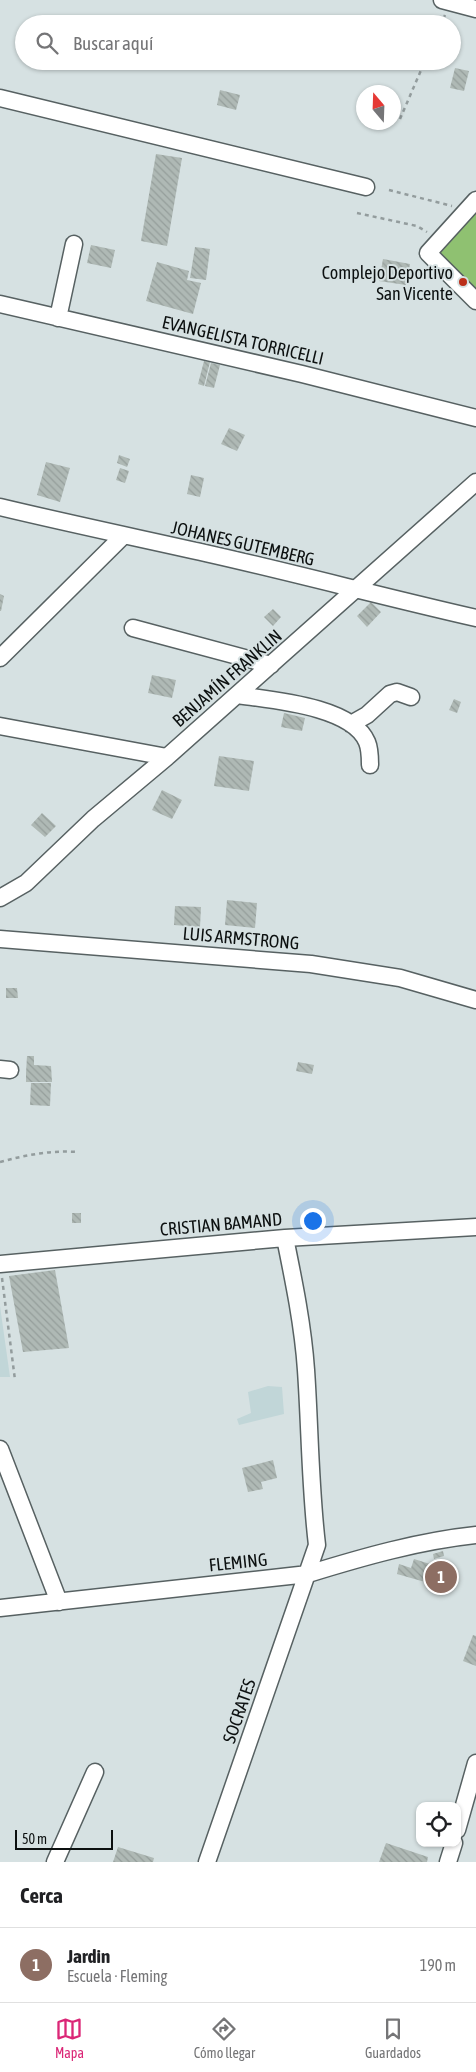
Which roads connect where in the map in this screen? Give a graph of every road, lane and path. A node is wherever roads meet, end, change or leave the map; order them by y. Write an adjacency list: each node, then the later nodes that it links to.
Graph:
1 (448, 1): 2 (street)
2 (476, 8)
3 (421, 70): 5 (path)
4 (0, 98): 6 (street)
5 (401, 117)
6 (366, 187)
7 (389, 190): 8 (path)
8 (471, 205): 10 (street)
9 (357, 213): 10 (path)
10 (436, 242): 12 (street)
11 (74, 244): 14 (street)
12 (476, 301)
13 (0, 304): 14 (street, EVANGELISTA TORRICELLI)
14 (58, 318): 15 (street, EVANGELISTA TORRICELLI)
15 (476, 418)
16 (476, 482): 19 (street, BENJAMÍN FRANKLIN)
17 (0, 507): 18 (street, JOHANES GUTEMBERG)
18 (123, 536): 19 (street, JOHANES GUTEMBERG); 22 (street)
19 (355, 591): 20 (street, JOHANES GUTEMBERG); 23 (street, BENJAMÍN FRANKLIN)
20 (476, 618)
21 (133, 628): 23 (street)
22 (0, 658)
23 (271, 665): 24 (street, BENJAMÍN FRANKLIN)
24 (237, 695): 26 (street); 28 (street, BENJAMÍN FRANKLIN)
25 (411, 696): 26 (street)
26 (351, 724): 29 (street)
27 (0, 726): 28 (street)
28 (167, 757): 30 (street, BENJAMÍN FRANKLIN)
29 (370, 765)
30 (0, 898)
31 (0, 939): 32 (street, LUIS ARMSTRONG)
32 (476, 1000)
33 (78, 1152): 34 (path)
34 (0, 1162)
35 (476, 1227): 36 (street, CRISTIAN BAMAND)
36 (285, 1238): 37 (street, CRISTIAN BAMAND); 41 (street, SOCRATES)
37 (0, 1264): 38 (path)
38 (15, 1380)
39 (0, 1449): 42 (street)
40 (476, 1535): 41 (street, FLEMING)
41 (308, 1574): 42 (street, FLEMING); 49 (street, SOCRATES)
42 (59, 1602): 43 (street, FLEMING)
43 (0, 1608)
44 (476, 1763): 46 (street)
45 (95, 1772): 48 (street)
46 (461, 1816)
47 (453, 1847): 50 (street)
48 (55, 1862)
49 (207, 1862)
50 (448, 1862)

